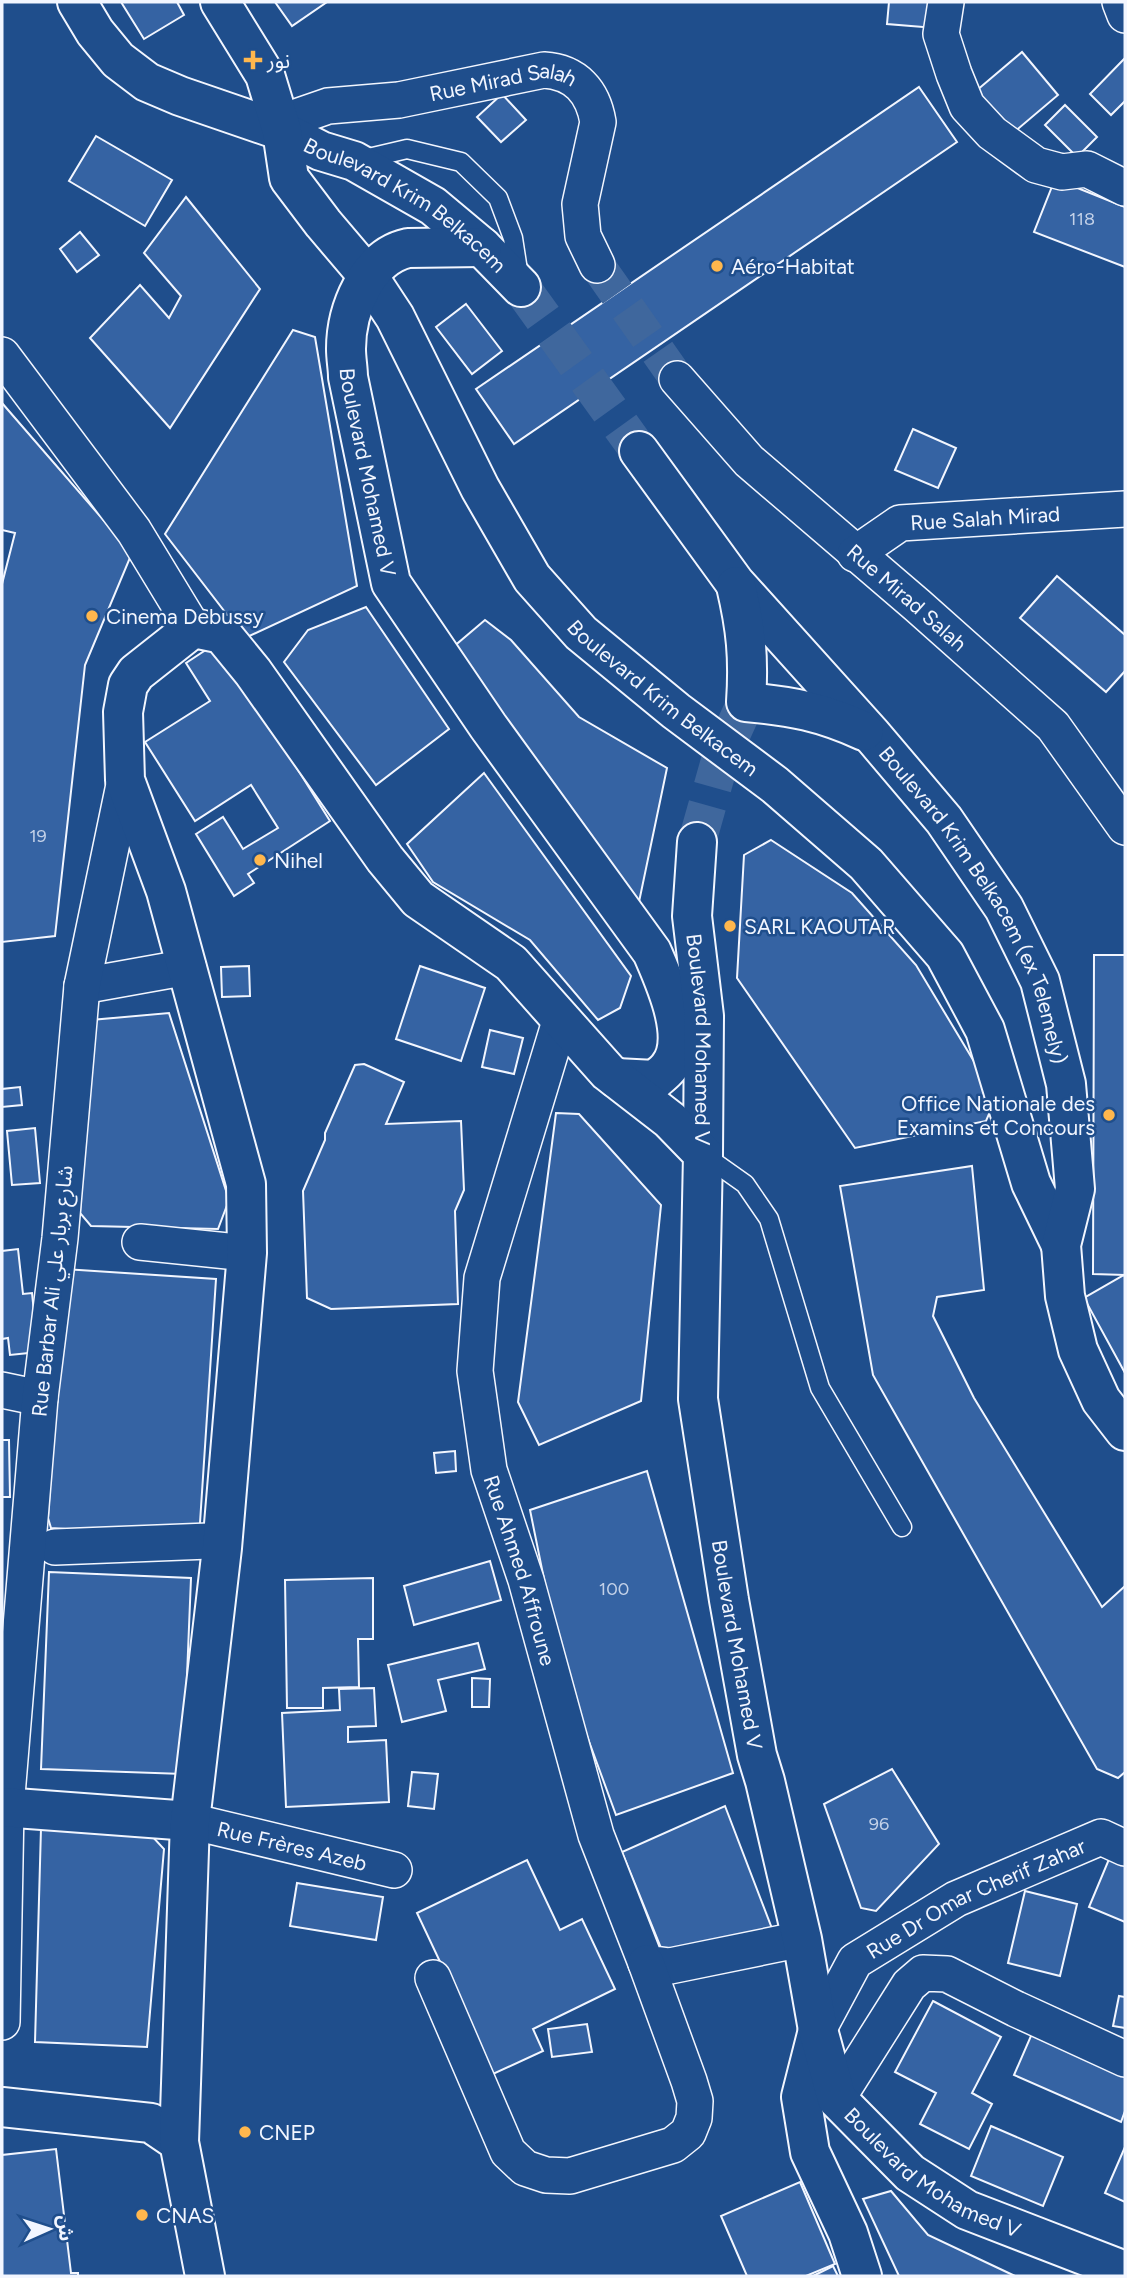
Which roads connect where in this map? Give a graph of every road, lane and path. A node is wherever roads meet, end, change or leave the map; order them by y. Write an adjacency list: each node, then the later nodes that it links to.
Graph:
1 (77, 2): 6 (main road, Boulevard Krim Belkacem)
2 (220, 2): 6 (main road)
3 (946, 2): 8 (street)
4 (1120, 2): 5 (street)
5 (1125, 15)
6 (282, 131): 7 (main road, Boulevard Krim Belkacem); 10 (street, Rue Mirad Salah); 11 (main road, Boulevard Krim Belkacem)
7 (354, 161): 9 (main road, Boulevard Krim Belkacem); 12 (lane)
8 (1125, 188)
9 (482, 247): 11 (main road); 12 (main road, Boulevard Krim Belkacem)
10 (597, 265)
11 (368, 276): 27 (main road, Boulevard Mohamed V); 30 (main road, Boulevard Krim Belkacem)
12 (521, 287)
13 (2, 355): 19 (street)
14 (677, 379): 17 (street, Rue Mirad Salah)
15 (639, 451): 18 (main road, Boulevard Krim Belkacem (ex Telemely))
16 (1125, 509): 17 (street, Rue Salah Mirad)
17 (855, 554): 22 (street, Rue Mirad Salah)
18 (735, 583): 20 (main road, Boulevard Krim Belkacem (ex Telemely)); 20 (main road)
19 (193, 628): 21 (main road); 26 (main road)
20 (872, 735): 30 (main road, Boulevard Krim Belkacem (ex Telemely))
21 (125, 780): 24 (main road); 25 (street, Rue Barbar Ali شارع بربار علي)
22 (1125, 827)
23 (697, 842): 28 (main road, Boulevard Mohamed V)
24 (188, 967): 25 (street); 31 (main road)
25 (82, 986): 33 (street, Rue Barbar Ali شارع بربار علي)
26 (561, 1018): 27 (main road); 43 (street, Rue Ahmed Affroune)
27 (616, 1078): 28 (main road)
28 (703, 1154): 35 (lane); 42 (main road, Boulevard Mohamed V)
29 (140, 1242): 31 (street)
30 (1061, 1245): 34 (main road, Boulevard Krim Belkacem (ex Telemely))
31 (247, 1253): 37 (main road)
32 (2, 1390): 33 (street)
33 (40, 1398): 38 (street, Rue Barbar Ali شارع بربار علي)
34 (1125, 1431)
35 (902, 1527)
36 (55, 1547): 37 (street)
37 (222, 1548): 39 (main road)
38 (4, 1807): 39 (main road); 45 (street, Rue Barbar Ali شارع بربار علي)
39 (190, 1821): 41 (street, Rue Frères Azeb); 50 (main road)
40 (1113, 1842): 46 (street, Rue Dr Omar Cherif Zahar)
41 (394, 1870)
42 (802, 1939): 43 (street); 46 (main road, Boulevard Mohamed V)
43 (646, 1963): 44 (street, Rue Ahmed Affroune)
44 (433, 1978)
45 (2, 2022)
46 (818, 2030): 48 (main road, Boulevard Mohamed V); 53 (main road, Rue Dr Omar Cherif Zahar)
47 (1125, 2059): 48 (street)
48 (837, 2099): 51 (main road, Boulevard Mohamed V)
49 (2, 2107): 50 (main road)
50 (178, 2142): 52 (main road)
51 (1125, 2271)
52 (205, 2276)
53 (862, 2276)

